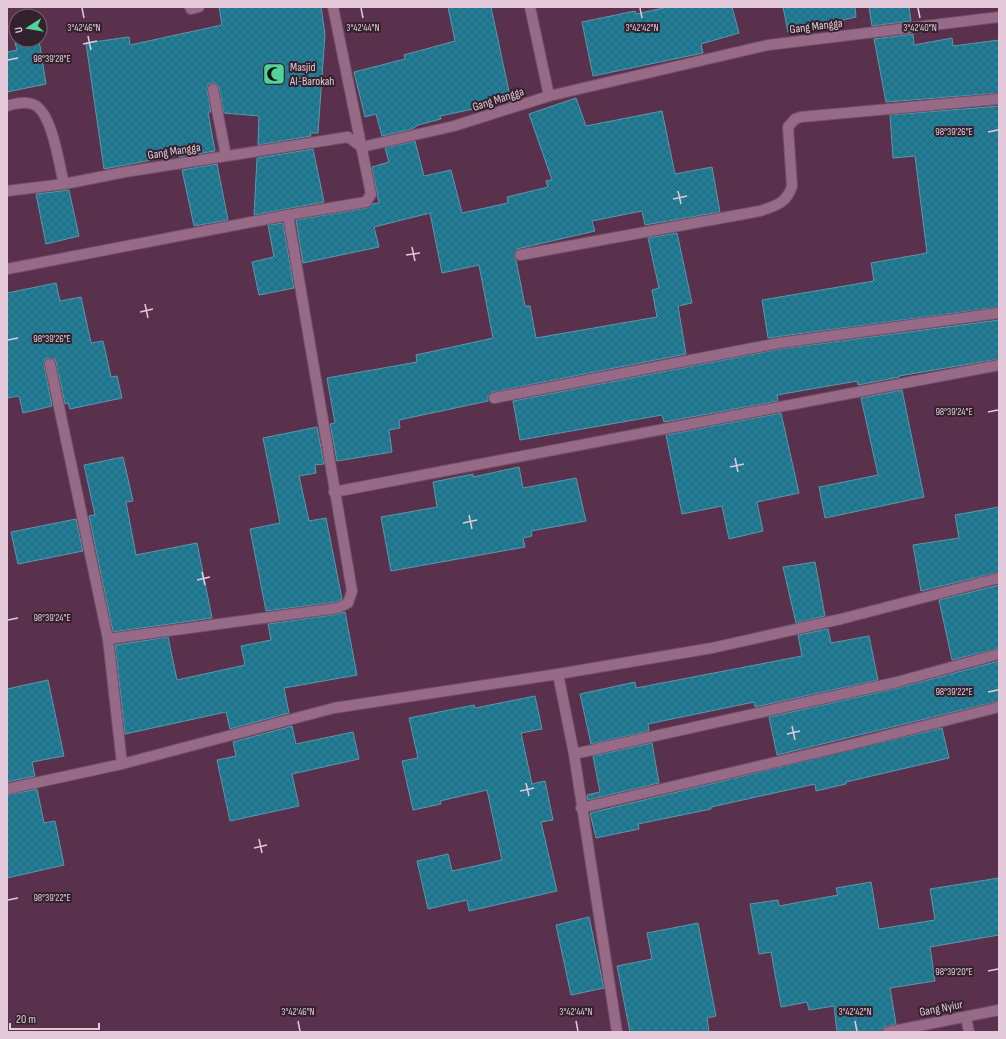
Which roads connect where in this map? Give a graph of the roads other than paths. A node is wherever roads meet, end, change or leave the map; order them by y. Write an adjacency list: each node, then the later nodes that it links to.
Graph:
1 (190, 7): 2 (street)
2 (199, 7)
3 (333, 7): 10 (street)
4 (530, 7): 7 (street)
5 (999, 17): 7 (street, Gang Mangga)
6 (213, 89): 11 (street)
7 (549, 96): 10 (street, Gang Mangga)
8 (999, 99): 15 (street)
9 (7, 106): 12 (street)
10 (362, 147): 11 (street, Gang Mangga); 14 (street)
11 (226, 156): 12 (street, Gang Mangga)
12 (64, 184): 13 (street, Gang Mangga)
13 (7, 191)
14 (288, 215): 16 (street); 21 (street)
15 (520, 254)
16 (7, 269)
17 (999, 313): 20 (street)
18 (50, 364): 23 (street)
19 (999, 364): 21 (street)
20 (494, 398)
21 (334, 492): 23 (street)
22 (999, 578): 25 (street)
23 (108, 639): 28 (street)
24 (999, 654): 27 (street)
25 (558, 674): 27 (street); 28 (street)
26 (999, 707): 30 (street)
27 (574, 754): 30 (street)
28 (122, 764): 29 (street)
29 (7, 789)
30 (581, 808): 33 (street)
31 (999, 1010): 32 (street, Gang Nyiur)
32 (966, 1017): 34 (street, Gang Nyiur); 35 (street)
33 (617, 1032)
34 (888, 1032)
35 (969, 1032)

